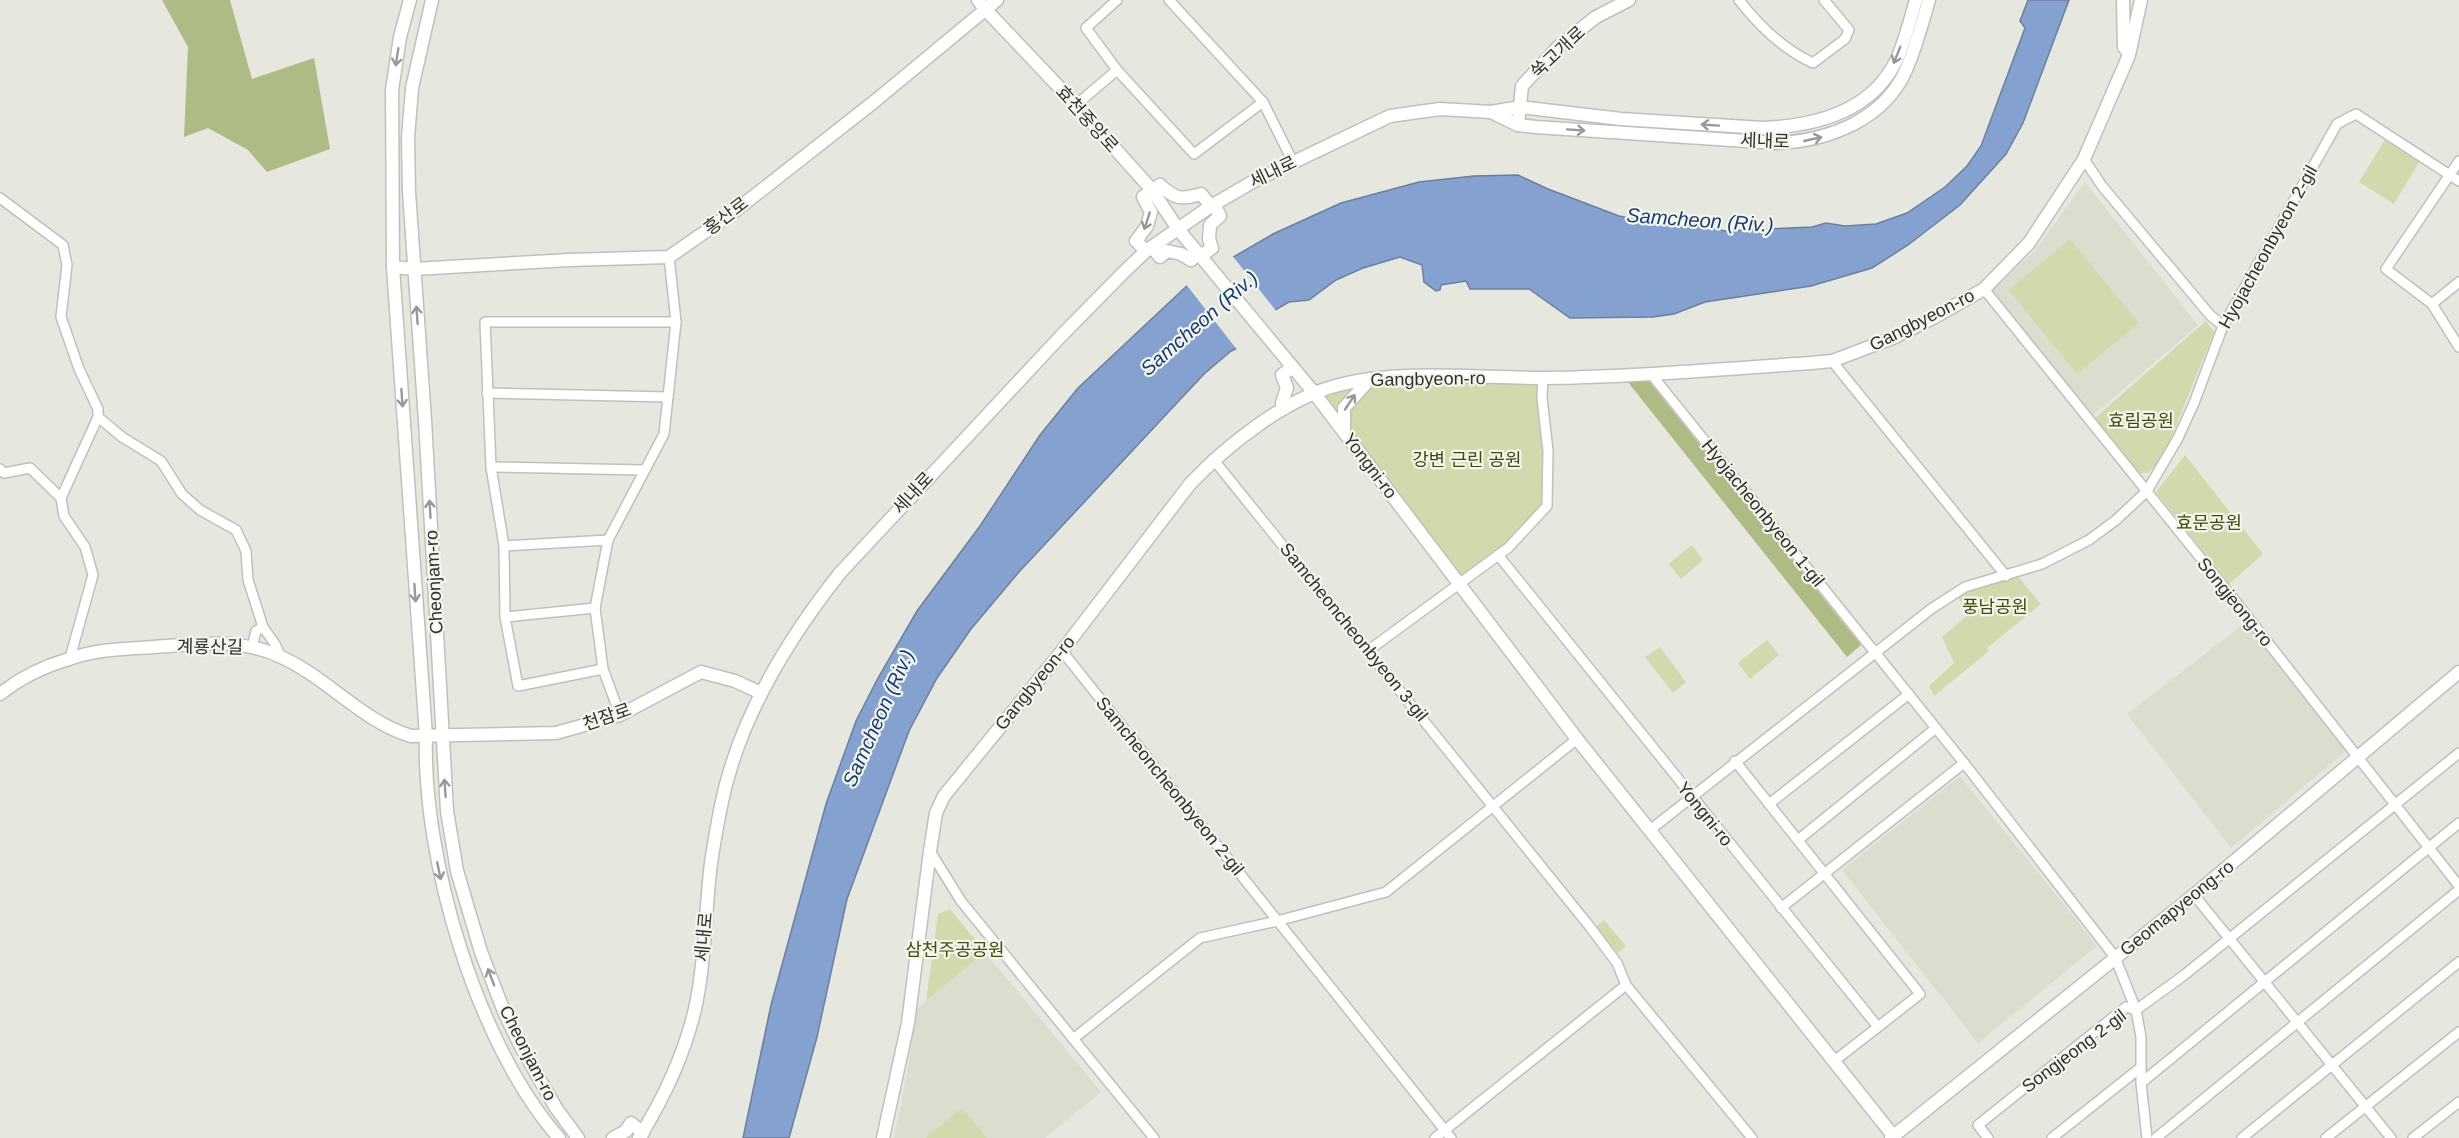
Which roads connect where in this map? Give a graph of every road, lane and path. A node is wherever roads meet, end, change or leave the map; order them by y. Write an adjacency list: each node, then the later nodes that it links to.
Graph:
1 (410, 0): 33 (street, Cheonjam-ro, one-way to 33)
2 (432, 0): 34 (street, Cheonjam-ro)
3 (997, 0): 13 (street, 홍산로)
4 (1117, 0): 15 (street)
5 (1168, 0): 16 (street)
6 (1629, 0): 18 (street, 쑥고개로)
7 (1739, 0): 8 (street)
8 (1824, 0)
9 (1916, 0): 18 (street, 세내로, one-way to 18)
10 (1929, 0): 20 (street, 세내로, one-way to 10)
11 (2123, 0): 14 (street)
12 (2141, 0): 14 (street, Gangbyeon-ro)
13 (981, 5): 17 (street, 효천중앙로); 32 (street, 홍산로)
14 (2129, 55): 21 (street, Gangbyeon-ro)
15 (1117, 70): 16 (street); 17 (street)
16 (1263, 102): 23 (street)
17 (1076, 105): 26 (street, 효천중앙로)
18 (1520, 107): 19 (street, 세내로); 20 (street, 쑥고개로)
19 (1491, 112): 20 (street, 세내로); 23 (street, 세내로)
20 (1518, 125)
21 (2084, 159): 36 (street, Gangbyeon-ro); 39 (street)
22 (2459, 161): 24 (street)
23 (1293, 162): 28 (street, 세내로)
24 (2450, 174): 25 (street, Hyojacheonbyeon 2-gil); 37 (street); 39 (street, Hyojacheonbyeon 2-gil)
25 (2459, 181)
26 (1152, 190): 28 (street); 29 (street, 효천중앙로); 30 (street, one-way to 30)
27 (0, 198): 50 (street)
28 (1212, 205): 29 (street, 세내로); 31 (street)
29 (1178, 229): 30 (street, 세내로); 31 (street, 효천중앙로)
30 (1149, 249): 31 (street); 74 (street, 세내로)
31 (1197, 251): 42 (street, 효천중앙로)
32 (669, 257): 34 (street); 38 (street)
33 (393, 267): 34 (street); 79 (street, Cheonjam-ro, one-way to 79)
34 (414, 268): 80 (street, Cheonjam-ro, one-way to 34)
35 (2459, 282): 37 (street)
36 (1984, 289): 41 (street, Gangbyeon-ro); 56 (street, Songjeong-ro)
37 (2432, 303): 40 (street)
38 (676, 321): 47 (street); 48 (street)
39 (2223, 326): 56 (street, Hyojacheonbyeon 2-gil)
40 (2459, 347)
41 (1832, 361): 43 (street, Gangbyeon-ro); 61 (street)
42 (1291, 368): 46 (street, Yongni-ro); 49 (street)
43 (1651, 374): 44 (street, Gangbyeon-ro); 69 (street, Hyojacheonbyeon 1-gil)
44 (1544, 378): 45 (street, Gangbyeon-ro); 60 (street)
45 (1370, 379): 46 (street, Gangbyeon-ro); 51 (street, one-way to 45)
46 (1313, 392): 49 (street, Gangbyeon-ro); 51 (street, Yongni-ro)
47 (487, 393): 48 (street); 53 (street)
48 (668, 397): 55 (street)
49 (1284, 406): 52 (street, Gangbyeon-ro)
50 (98, 417): 57 (street); 65 (street)
51 (1344, 432): 62 (street, Yongni-ro)
52 (1213, 459): 67 (street, Samcheoncheonbyeon 3-gil); 68 (street, Gangbyeon-ro)
53 (491, 467): 55 (street); 59 (street)
54 (0, 469): 57 (street)
55 (644, 470): 58 (street)
56 (2146, 491): 61 (street); 83 (street, Songjeong-ro)
57 (61, 498): 71 (street)
58 (608, 540): 59 (street); 63 (street)
59 (504, 546): 64 (street)
60 (1498, 555): 62 (street); 86 (street, Yongni-ro)
61 (2006, 576): 69 (street)
62 (1459, 584): 67 (street); 81 (street, Yongni-ro)
63 (595, 608): 64 (street); 72 (street)
64 (505, 617): 72 (street)
65 (263, 627): 66 (street); 70 (street)
66 (252, 647): 70 (street, 계룡산길); 71 (street, 계룡산길)
67 (1369, 650): 89 (street, Samcheoncheonbyeon 3-gil)
68 (1062, 651): 94 (street, Gangbyeon-ro); 99 (street, Samcheoncheonbyeon 2-gil)
69 (1875, 652): 76 (street, Hyojacheonbyeon 1-gil); 84 (street)
70 (281, 657): 79 (street, 계룡산길)
71 (70, 658): 75 (street, 계룡산길)
72 (603, 669): 77 (street)
73 (2459, 672): 83 (street, Geomapyeong-ro)
74 (761, 693): 77 (street, 천잠로); 118 (street, 세내로)
75 (0, 694)
76 (1908, 694): 78 (street, Hyojacheonbyeon 1-gil); 87 (street)
77 (620, 715): 80 (street, 천잠로)
78 (1936, 728): 85 (street, Hyojacheonbyeon 1-gil); 92 (street)
79 (426, 736): 80 (street, 계룡산길); 122 (street, Cheonjam-ro, one-way to 122)
80 (441, 737): 116 (street, Cheonjam-ro, one-way to 80)
81 (1577, 739): 89 (street); 91 (street, Yongni-ro)
82 (2459, 753): 88 (street)
83 (2357, 757): 88 (street, Songjeong-ro); 97 (street, Geomapyeong-ro)
84 (1736, 761): 86 (street); 87 (street)
85 (1964, 763): 95 (street); 101 (street, Hyojacheonbyeon 1-gil)
86 (1691, 796): 91 (street); 98 (street, Yongni-ro)
87 (1769, 804): 92 (street)
88 (2394, 805): 93 (street, Songjeong-ro); 100 (street)
89 (1493, 806): 99 (street); 104 (street, Samcheoncheonbyeon 3-gil)
90 (2459, 822): 93 (street)
91 (1650, 830): 110 (street, Yongni-ro)
92 (1798, 840): 95 (street)
93 (2428, 848): 96 (street, Songjeong-ro); 103 (street)
94 (930, 851): 109 (street); 125 (street, Gangbyeon-ro)
95 (1824, 874): 98 (street); 107 (street)
96 (2459, 888): 106 (street, Songjeong-ro)
97 (2194, 895): 100 (street); 101 (street, Geomapyeong-ro)
98 (1781, 908): 107 (street, Yongni-ro)
99 (1277, 921): 109 (street); 117 (street, Samcheoncheonbyeon 2-gil)
100 (2230, 938): 103 (street); 105 (street, Songjeong 2-gil)
101 (2115, 957): 105 (street, Songjeong 2-gil); 121 (street, Geomapyeong-ro)
102 (2459, 962): 111 (street)
103 (2265, 981): 106 (street); 113 (street)
104 (1626, 985): 117 (street); 128 (street, Samcheoncheonbyeon 3-gil)
105 (2136, 1010): 112 (street, Songjeong 2-gil); 129 (street, Songjeong 2-gil)
106 (2298, 1022): 111 (street); 131 (street, Songjeong-ro)
107 (1878, 1028): 110 (street)
108 (2459, 1032): 115 (street)
109 (1073, 1039): 126 (street)
110 (1833, 1062): 121 (street, Yongni-ro)
111 (2332, 1065): 115 (street); 120 (street)
112 (2140, 1068): 113 (street, Songjeong 2-gil); 130 (street)
113 (2141, 1083): 119 (street, Songjeong 2-gil)
114 (2459, 1102): 134 (street)
115 (2366, 1106): 132 (street); 133 (street)
116 (575, 1134): 123 (street)
117 (1448, 1134): 127 (street)
118 (641, 1135): 124 (street)
119 (2143, 1136)
120 (2245, 1136)
121 (1893, 1137)
122 (559, 1138)
123 (587, 1138)
124 (613, 1138)
125 (883, 1138)
126 (1154, 1138)
127 (1435, 1138)
128 (1752, 1138)
129 (1988, 1138)
130 (2052, 1138)
131 (2156, 1138)
132 (2326, 1138)
133 (2391, 1138)
134 (2414, 1138)

